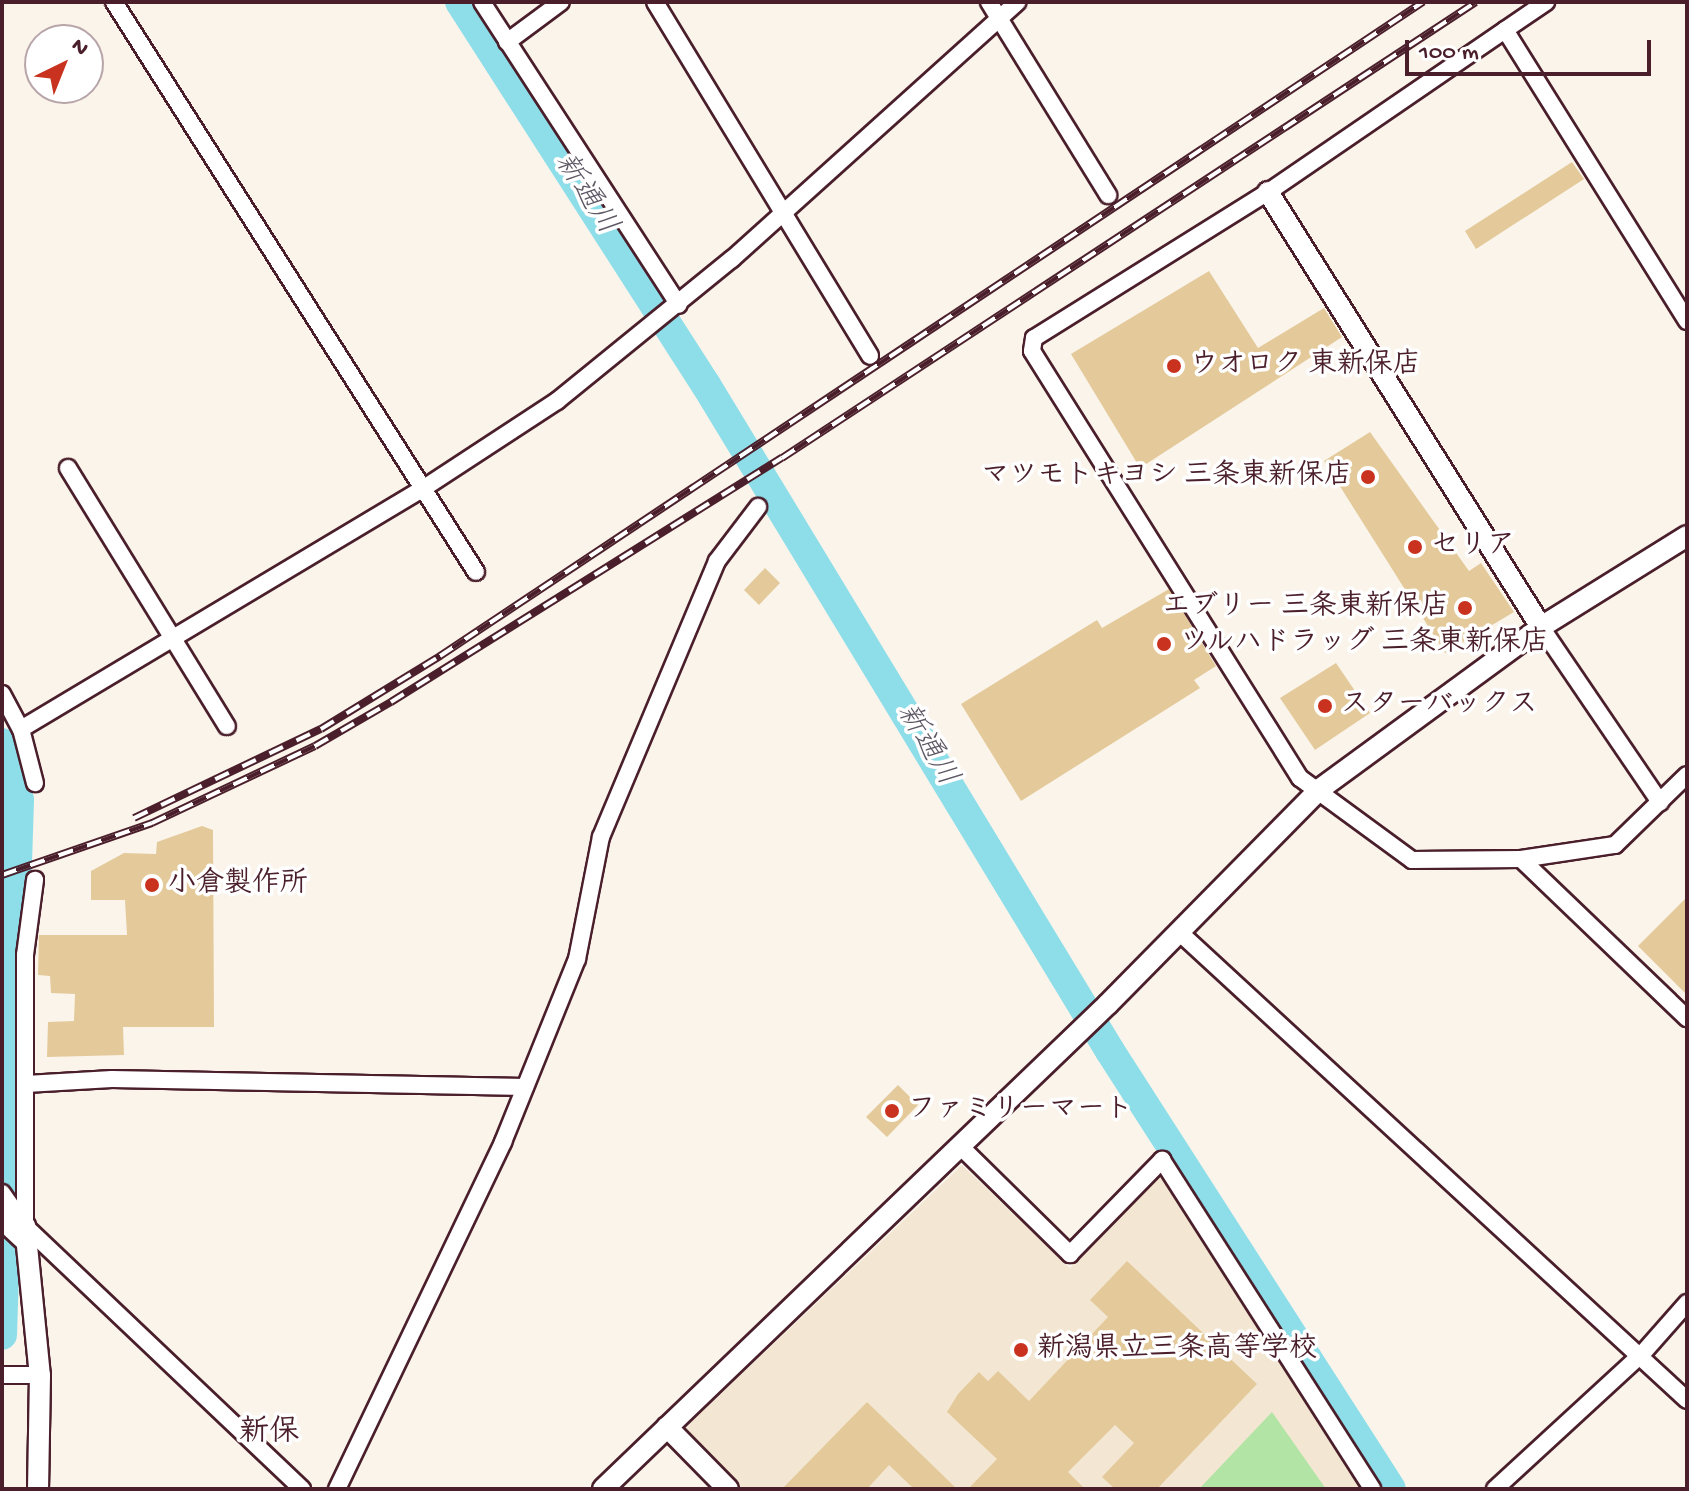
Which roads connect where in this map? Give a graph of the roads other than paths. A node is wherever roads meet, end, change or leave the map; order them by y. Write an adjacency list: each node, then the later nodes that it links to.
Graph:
1 (114, 2): 18 (street)
2 (482, 2): 10 (street)
3 (561, 2): 10 (street)
4 (655, 2): 13 (street)
5 (989, 2): 8 (street)
6 (1017, 2): 8 (street)
7 (1546, 2): 9 (street)
8 (1000, 20): 12 (street); 13 (street)
9 (1505, 30): 11 (street); 15 (street)
10 (507, 42): 14 (street)
11 (1268, 192): 22 (street); 29 (street)
12 (1108, 195)
13 (784, 213): 14 (street); 16 (street)
14 (679, 305): 18 (street)
15 (1687, 321)
16 (870, 356)
17 (68, 468): 23 (street)
18 (424, 488): 21 (street); 23 (street)
19 (758, 507): 36 (street)
20 (1687, 536): 22 (street)
21 (476, 572)
22 (1541, 627): 29 (street); 30 (street)
23 (174, 639): 25 (street); 26 (street)
24 (2, 694): 26 (street)
25 (227, 726)
26 (21, 729): 28 (street)
27 (1687, 775): 30 (street)
28 (35, 783)
29 (1320, 789): 31 (street); 33 (street)
30 (1660, 802): 31 (street)
31 (1521, 859): 34 (street)
32 (35, 880): 35 (street)
33 (1178, 931): 37 (street); 43 (street)
34 (1687, 1018)
35 (26, 1084): 36 (street); 41 (street)
36 (525, 1087): 50 (street)
37 (959, 1145): 47 (street); 53 (street)
38 (2, 1193): 41 (street)
39 (2, 1203): 41 (street)
40 (2, 1222): 41 (street)
41 (25, 1235): 45 (street); 49 (street)
42 (1687, 1303): 43 (street)
43 (1642, 1354): 46 (street); 54 (street)
44 (2, 1375): 45 (street)
45 (40, 1375): 48 (street)
46 (1687, 1400)
47 (667, 1427): 51 (street); 52 (street)
48 (38, 1489)
49 (302, 1489)
50 (337, 1489)
51 (603, 1489)
52 (728, 1489)
53 (1372, 1489)
54 (1495, 1489)

